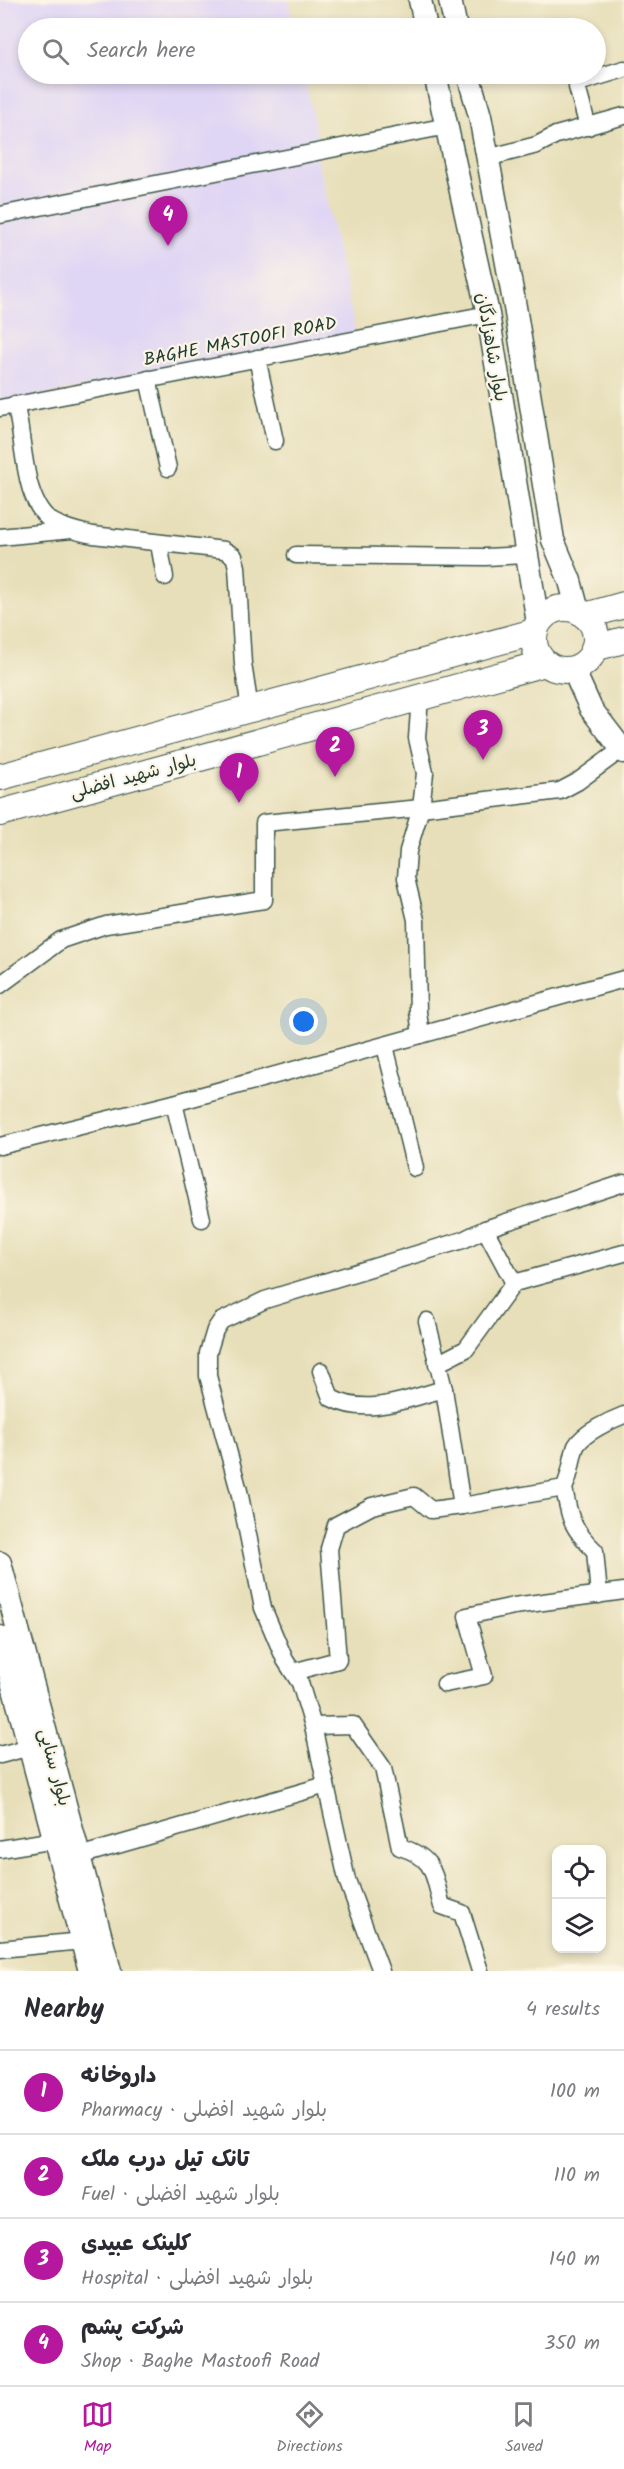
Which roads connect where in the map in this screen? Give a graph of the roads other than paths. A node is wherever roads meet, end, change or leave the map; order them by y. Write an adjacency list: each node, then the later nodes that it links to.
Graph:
1 (420, 0): 3 (main road)
2 (450, 0): 4 (main road)
3 (424, 18)
4 (454, 18)
5 (624, 69): 6 (street)
6 (606, 74)
7 (437, 84): 11 (main road, بلوار شاهزادگان)
8 (470, 84): 13 (main road, بلوار شاهزادگان)
9 (578, 84): 12 (street)
10 (624, 116): 12 (street)
11 (447, 126): 14 (street); 15 (main road, بلوار شاهزادگان)
12 (588, 127): 13 (street)
13 (487, 158): 28 (main road, بلوار شاهزادگان)
14 (0, 214)
15 (488, 314): 16 (street, BAGHE MASTOOFI ROAD); 25 (main road, بلوار شاهزادگان)
16 (257, 358): 17 (street, BAGHE MASTOOFI ROAD); 19 (street)
17 (148, 379): 18 (street, BAGHE MASTOOFI ROAD); 20 (street)
18 (8, 406): 21 (street)
19 (275, 441)
20 (168, 468)
21 (72, 530): 22 (street); 23 (street)
22 (0, 537)
23 (159, 544): 26 (street); 35 (street)
24 (296, 555): 25 (street)
25 (526, 555): 29 (main road, بلوار شاهزادگان)
26 (165, 577)
27 (624, 605): 28 (main road)
28 (581, 613): 29 (main road); 31 (main road)
29 (536, 627): 32 (main road); 35 (main road, بلوار شهید افضلی)
30 (624, 640): 31 (main road)
31 (594, 648): 33 (main road)
32 (544, 663): 33 (main road); 34 (main road, بلوار شهید افضلی)
33 (573, 669): 36 (main road)
34 (420, 697): 38 (street); 39 (main road, بلوار شهید افضلی)
35 (250, 709): 37 (main road, بلوار شهید افضلی)
36 (623, 750): 38 (street)
37 (0, 777)
38 (421, 808): 41 (street); 42 (street)
39 (0, 813)
40 (624, 979): 42 (street)
41 (0, 985)
42 (422, 1035): 43 (street)
43 (385, 1046): 44 (street); 46 (street)
44 (174, 1103): 45 (street); 48 (street)
45 (0, 1146)
46 (415, 1168)
47 (624, 1183): 49 (street)
48 (202, 1219)
49 (485, 1229): 51 (street); 63 (street)
50 (624, 1253): 51 (street)
51 (514, 1283): 53 (street)
52 (427, 1320): 53 (street)
53 (437, 1364): 55 (street)
54 (321, 1371): 55 (street)
55 (444, 1389): 58 (street)
56 (624, 1415): 57 (street)
57 (564, 1488): 58 (street); 61 (street)
58 (462, 1506): 63 (street)
59 (0, 1563): 71 (main road, بلوار سنایی)
60 (624, 1591): 61 (street)
61 (599, 1594): 64 (street)
62 (1, 1646): 66 (main road, بلوار سنایی)
63 (293, 1672): 65 (street)
64 (445, 1684)
65 (313, 1726): 68 (street); 77 (street)
66 (30, 1747): 67 (street); 69 (main road, بلوار سنایی)
67 (0, 1755)
68 (326, 1785): 71 (street); 76 (street)
69 (55, 1840): 70 (street); 72 (main road, بلوار سنایی)
70 (0, 1849)
71 (79, 1856): 75 (main road, بلوار سنایی)
72 (82, 1941): 73 (street); 74 (main road, بلوار سنایی)
73 (0, 1950)
74 (90, 1971)
75 (110, 1971)
76 (381, 1971)
77 (480, 1971)

